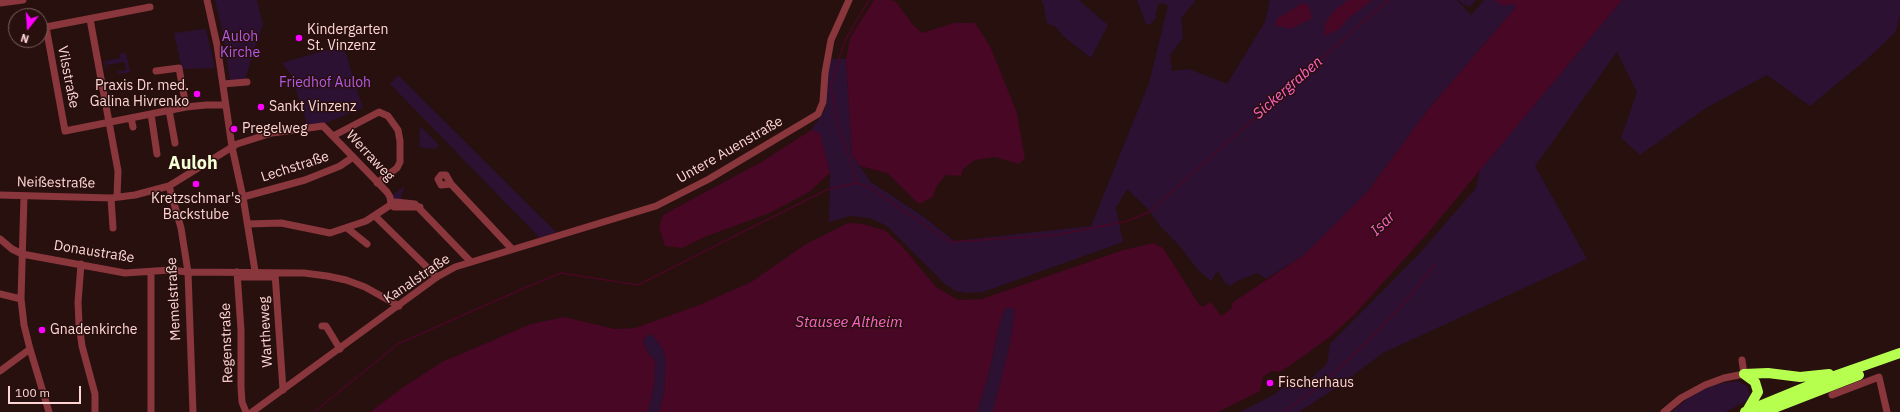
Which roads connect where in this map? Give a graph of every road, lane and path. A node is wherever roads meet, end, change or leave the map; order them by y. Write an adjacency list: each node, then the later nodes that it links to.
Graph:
1 (23, 0): 4 (street)
2 (207, 0): 9 (street)
3 (849, 0): 35 (street, Untere Auenstraße)
4 (0, 3)
5 (150, 7): 6 (street)
6 (90, 19): 15 (street); 15 (street, Vilsstraße)
7 (156, 71): 11 (street)
8 (247, 82): 9 (street)
9 (223, 84): 10 (street)
10 (225, 105): 11 (street); 19 (street)
11 (186, 107): 12 (street)
12 (169, 110): 13 (street); 18 (street)
13 (151, 114): 14 (street); 20 (street)
14 (131, 118): 15 (street); 16 (street)
15 (109, 122): 28 (street)
16 (133, 127)
17 (333, 136): 19 (street, Werraweg); 21 (street, Werraweg); 22 (street)
18 (175, 143)
19 (232, 147): 24 (street, Neißestraße); 27 (street)
20 (158, 154)
21 (354, 157): 22 (street, Werraweg); 27 (street, Lechstraße)
22 (377, 183): 29 (street, Werraweg)
23 (451, 184): 37 (street)
24 (169, 186): 28 (street, Neißestraße); 42 (street, Memelstraße)
25 (0, 195): 26 (street, Neißestraße)
26 (24, 196): 28 (street, Neißestraße); 38 (street)
27 (243, 197): 31 (street)
28 (114, 198): 32 (street, Neißestraße)
29 (391, 204): 30 (street); 39 (street)
30 (375, 216): 33 (street); 46 (street)
31 (248, 224): 33 (street); 45 (street)
32 (113, 228)
33 (347, 228): 36 (street)
34 (0, 239): 38 (street, Donaustraße)
35 (540, 241): 37 (street, Kanalstraße)
36 (367, 244)
37 (512, 249): 39 (street, Kanalstraße)
38 (22, 254): 40 (street, Donaustraße); 48 (street)
39 (471, 262): 46 (street, Kanalstraße)
40 (81, 264): 41 (street, Donaustraße); 62 (street)
41 (151, 272): 42 (street, Donaustraße); 63 (street)
42 (188, 272): 43 (street, Donaustraße); 64 (street, Memelstraße)
43 (237, 272): 45 (street, Donaustraße); 65 (street, Regenstraße)
44 (275, 273): 45 (street, Donaustraße); 49 (street, Donaustraße); 59 (street, Wartheweg)
45 (255, 274)
46 (437, 277): 49 (street, Kanalstraße)
47 (0, 294): 48 (street)
48 (21, 299): 51 (street)
49 (399, 306): 52 (street, Kanalstraße)
50 (322, 326): 52 (street)
51 (30, 349): 56 (street); 61 (street)
52 (340, 349): 59 (street, Kanalstraße)
53 (1900, 353): 57 (highway)
54 (1742, 360): 58 (street)
55 (1900, 360): 69 (highway)
56 (0, 371)
57 (1847, 372): 58 (highway); 68 (highway)
58 (1744, 374): 67 (street); 68 (highway)
59 (282, 390): 66 (street, Kanalstraße)
60 (1832, 395): 70 (street)
61 (49, 412)
62 (95, 412)
63 (151, 412)
64 (193, 412)
65 (246, 412)
66 (252, 412)
67 (1664, 412)
68 (1746, 412)
69 (1764, 412)
70 (1887, 412)

